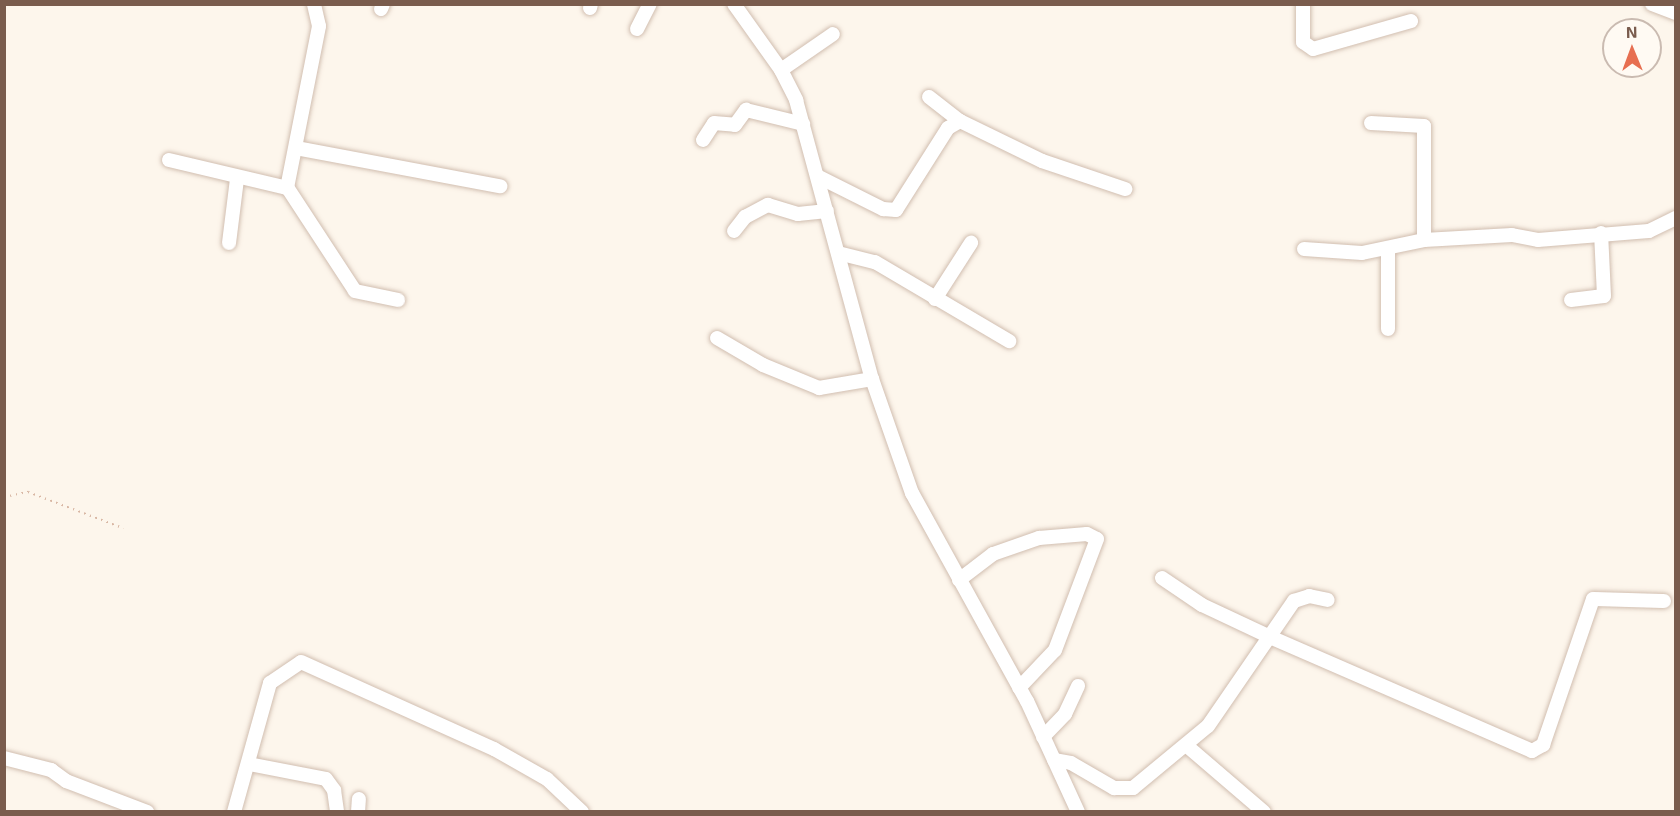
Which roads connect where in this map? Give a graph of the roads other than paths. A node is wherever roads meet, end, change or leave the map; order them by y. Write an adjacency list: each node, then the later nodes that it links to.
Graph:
1 (314, 4): 16 (street)
2 (650, 4): 8 (street)
3 (734, 4): 10 (street)
4 (1303, 4): 7 (street)
5 (1652, 4): 6 (street)
6 (1676, 13)
7 (1412, 21)
8 (637, 30)
9 (833, 34): 10 (street)
10 (781, 70): 14 (street)
11 (929, 97): 12 (street)
12 (960, 121): 18 (street); 22 (street)
13 (1371, 123): 27 (street)
14 (803, 124): 15 (street); 18 (street)
15 (703, 141)
16 (296, 148): 20 (street); 21 (street)
17 (169, 160): 19 (street)
18 (819, 177): 23 (street)
19 (237, 179): 21 (street); 28 (street)
20 (500, 186)
21 (287, 187): 34 (street)
22 (1125, 189)
23 (827, 211): 25 (street); 32 (street)
24 (1676, 218): 26 (street)
25 (734, 231)
26 (1601, 233): 27 (street); 35 (street)
27 (1424, 240): 31 (street)
28 (229, 243)
29 (971, 243): 33 (street)
30 (1304, 249): 31 (street)
31 (1388, 249): 36 (street)
32 (838, 254): 33 (street); 39 (street)
33 (935, 299): 38 (street)
34 (398, 300)
35 (1571, 300)
36 (1388, 329)
37 (717, 338): 39 (street)
38 (1009, 341)
39 (872, 379): 41 (street)
40 (1162, 578): 44 (street)
41 (959, 580): 46 (street); 46 (street)
42 (1328, 600): 44 (street)
43 (1664, 601): 44 (street)
44 (1270, 637): 48 (street)
45 (1078, 686): 47 (street)
46 (1019, 688): 47 (street)
47 (1044, 736): 50 (street)
48 (1187, 746): 50 (street); 57 (street)
49 (4, 758): 52 (street)
50 (1054, 760): 56 (street)
51 (254, 765): 54 (street)
52 (147, 812)
53 (234, 812): 55 (street)
54 (337, 812)
55 (582, 812)
56 (1078, 812)
57 (1264, 812)

